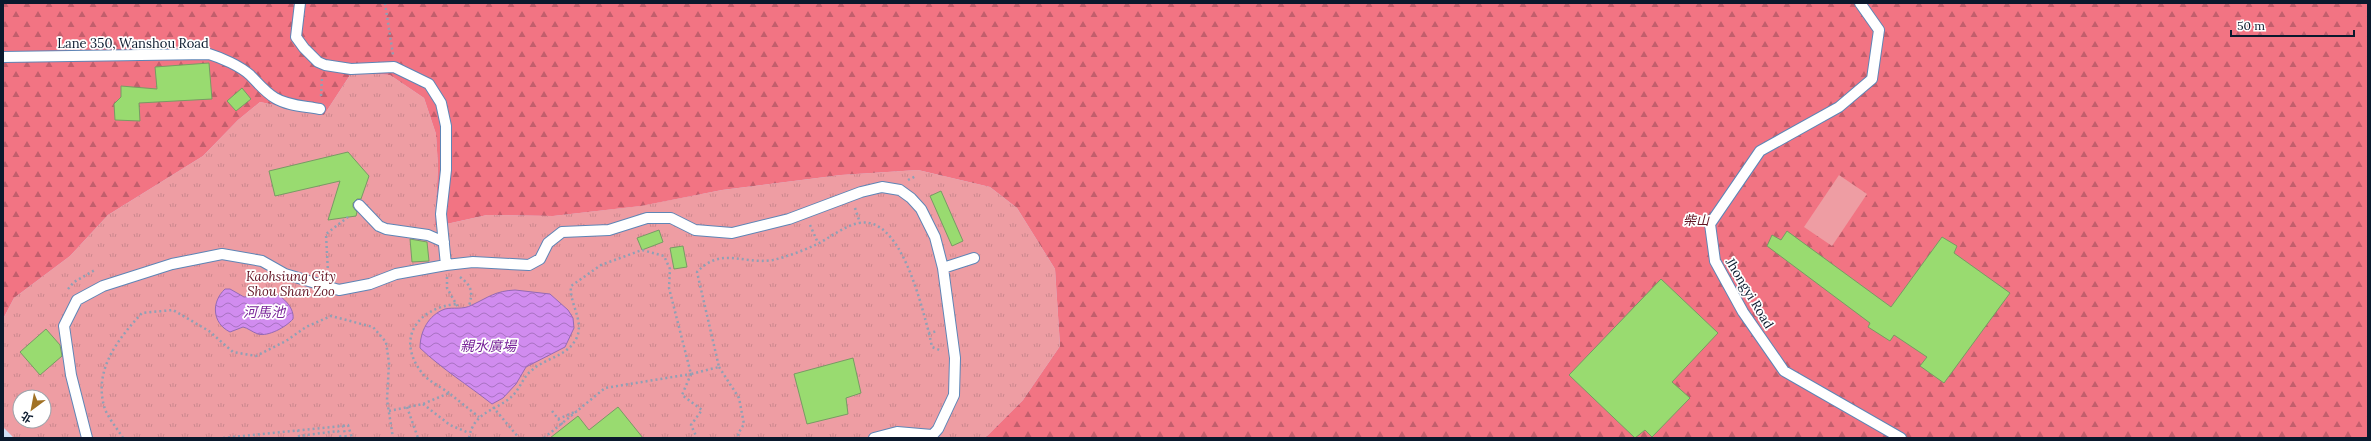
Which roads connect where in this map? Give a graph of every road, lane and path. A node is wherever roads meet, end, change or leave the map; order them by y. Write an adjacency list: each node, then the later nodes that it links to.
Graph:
1 (300, 3): 5 (lane)
2 (385, 3): 5 (path)
3 (1860, 3): 51 (lane, Jhongyi Road)
4 (3, 57): 7 (lane, Lane 350, Wanshou Road)
5 (394, 67): 11 (lane)
6 (322, 71): 7 (path)
7 (320, 109)
8 (359, 206): 11 (lane)
9 (805, 213): 12 (path); 14 (lane); 15 (lane)
10 (348, 217): 16 (path)
11 (444, 242): 14 (lane)
12 (818, 243): 20 (path); 21 (path)
13 (974, 258): 15 (lane)
14 (446, 265): 16 (lane); 17 (path); 18 (path)
15 (943, 268): 20 (lane)
16 (339, 290): 37 (lane)
17 (456, 304): 19 (path); 23 (path)
18 (469, 306)
19 (459, 309)
20 (952, 328): 36 (lane)
21 (719, 367): 22 (path); 49 (path)
22 (691, 374): 26 (path); 28 (path, bridge); 48 (path)
23 (449, 393): 24 (path); 30 (path)
24 (423, 404): 25 (path); 35 (path)
25 (408, 407): 29 (path); 44 (path)
26 (493, 407): 30 (path); 46 (path)
27 (552, 411): 31 (path)
28 (577, 411): 31 (path); 47 (path, bridge)
29 (389, 412): 38 (path); 43 (path)
30 (479, 417): 35 (path)
31 (558, 419): 32 (path)
32 (563, 425)
33 (343, 426): 34 (path); 41 (path); 42 (path)
34 (298, 430): 39 (path); 40 (path)
35 (469, 433): 45 (path)
36 (931, 437): 50 (lane)
37 (87, 438)
38 (123, 438)
39 (223, 438)
40 (341, 438)
41 (346, 438)
42 (352, 438)
43 (393, 438)
44 (418, 438)
45 (469, 438)
46 (519, 438)
47 (544, 438)
48 (697, 438)
49 (740, 438)
50 (874, 438)
51 (1901, 438)

